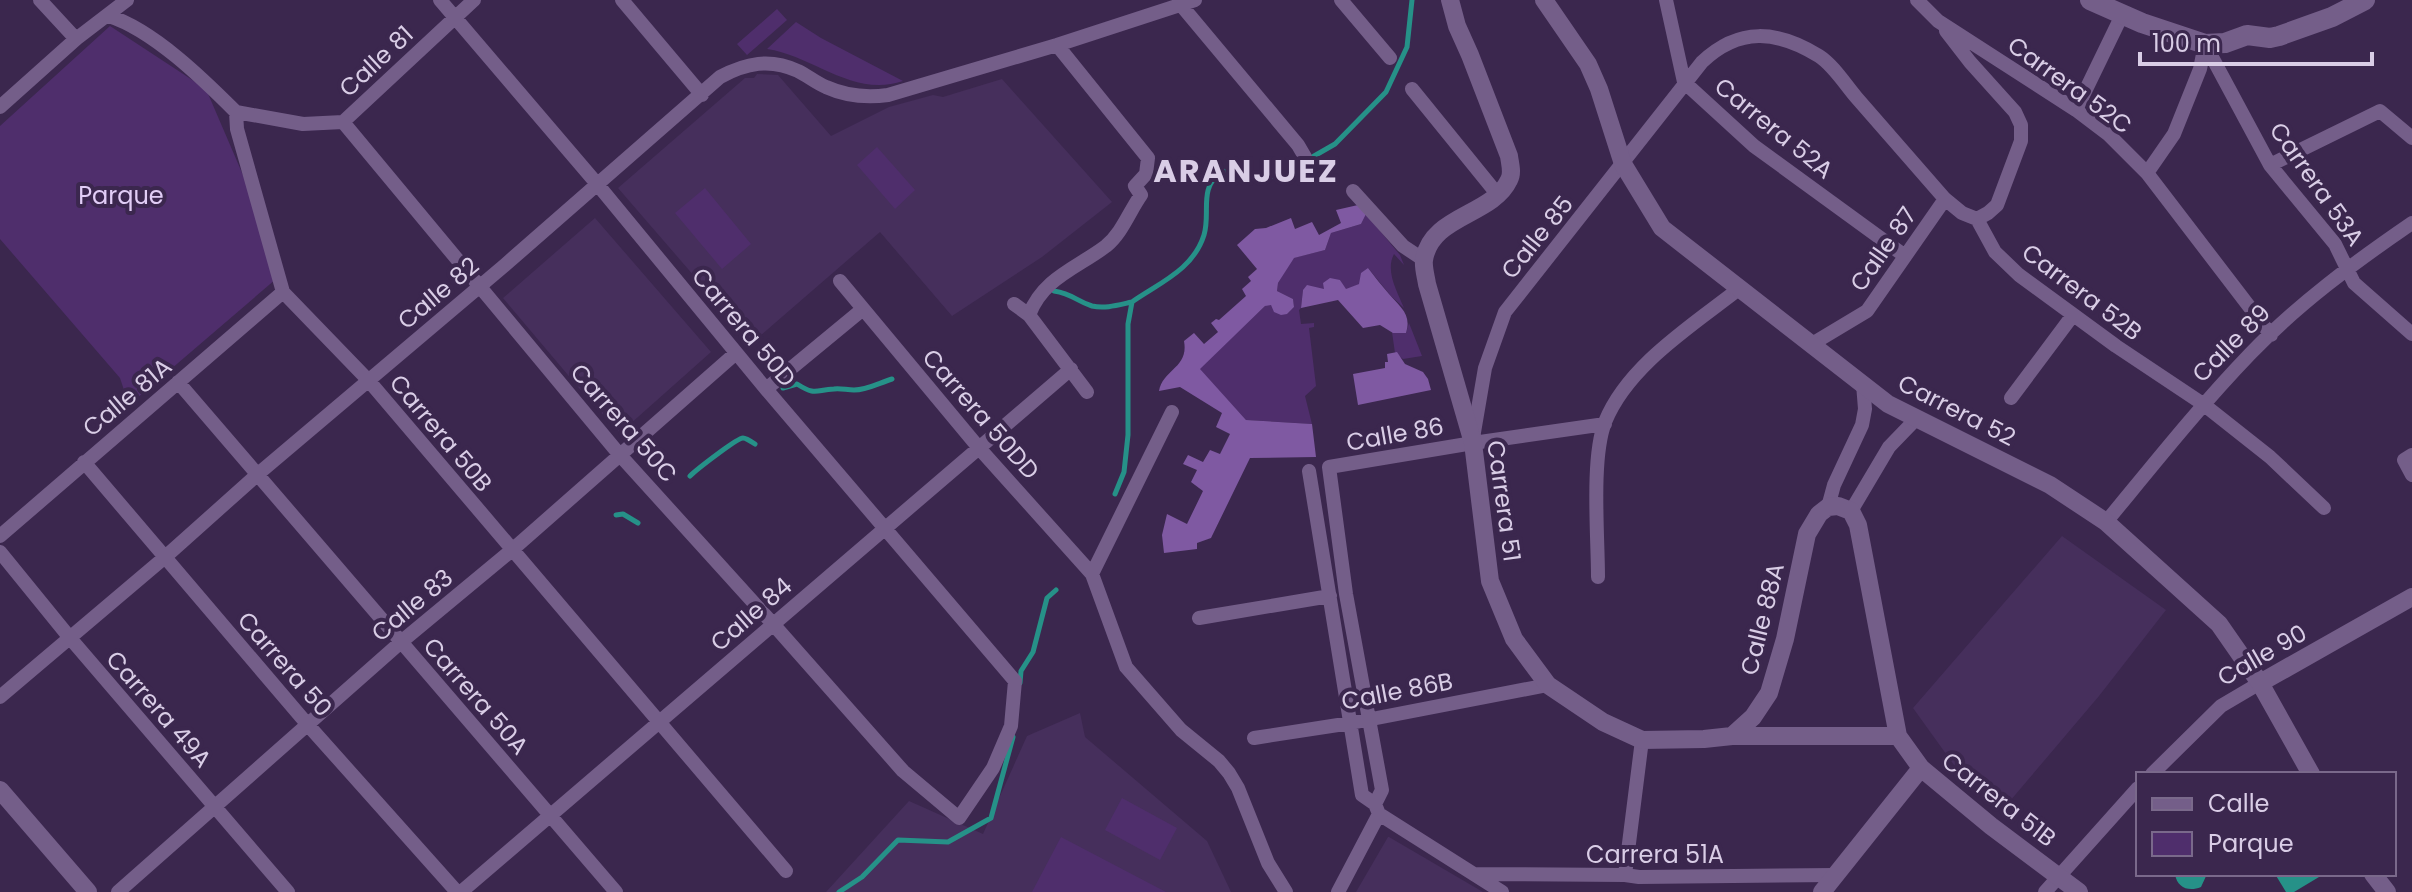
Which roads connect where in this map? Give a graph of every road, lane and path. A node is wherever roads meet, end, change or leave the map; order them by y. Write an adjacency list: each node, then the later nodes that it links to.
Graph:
1 (40, 0): 18 (street)
2 (127, 0): 15 (street)
3 (440, 0): 16 (street, Carrera 50D)
4 (474, 0): 16 (street, Calle 81)
5 (622, 0): 24 (street)
6 (1341, 0): 21 (street)
7 (1450, 0): 36 (street)
8 (1544, 0): 31 (street, Carrera 52)
9 (1666, 0): 22 (street, Carrera 52A)
10 (1917, 0): 17 (street, Carrera 52C)
11 (2090, 0): 14 (main road)
12 (2365, 0): 19 (main road)
13 (1188, 2): 20 (street, Calle 82); 30 (street)
14 (2123, 13): 19 (main road); 26 (street)
15 (109, 16): 18 (street); 27 (street)
16 (456, 17): 28 (street, Calle 81); 34 (street, Carrera 50D)
17 (1938, 21): 26 (street, Carrera 52C); 38 (street)
18 (76, 39): 25 (street)
19 (2205, 44): 32 (street, Carrera 53A); 33 (street)
20 (1057, 45): 24 (street, Calle 82); 49 (street)
21 (1390, 58)
22 (1684, 82): 31 (street, Calle 85); 37 (street, Carrera 52B); 40 (street, Carrera 52A)
23 (1412, 89): 36 (street)
24 (702, 95): 34 (street, Calle 82)
25 (0, 107)
26 (2076, 110): 33 (street, Carrera 52C)
27 (236, 112): 28 (street); 46 (street, Carrera 50B)
28 (343, 122): 44 (street, Carrera 50C)
29 (2412, 138): 32 (street)
30 (1302, 151)
31 (1623, 164): 45 (street, Carrera 52); 66 (street, Calle 85)
32 (2270, 165): 42 (street, Carrera 53A)
33 (2147, 173): 52 (street, Carrera 52C)
34 (598, 185): 44 (street, Calle 82); 54 (street, Carrera 50D)
35 (1353, 191): 41 (street)
36 (1498, 195): 41 (street)
37 (1945, 199): 38 (street, Carrera 52B); 40 (street, Calle 87)
38 (1977, 219): 50 (street, Carrera 52B)
39 (2412, 223): 42 (street, Calle 89)
40 (1905, 256): 53 (street, Calle 87)
41 (1424, 260): 66 (street, Carrera 51)
42 (2348, 267): 51 (street, Carrera 53A); 52 (street, Calle 89)
43 (840, 281): 48 (street, Carrera 50DD)
44 (479, 287): 56 (street, Calle 82); 68 (street, Carrera 50C)
45 (1740, 288): 53 (street, Carrera 52); 65 (street)
46 (283, 292): 56 (street, Carrera 50B); 57 (street, Calle 81A)
47 (1014, 304): 49 (street)
48 (863, 309): 59 (street); 67 (street, Carrera 50DD)
49 (1029, 315): 55 (street)
50 (2073, 315): 61 (street); 62 (street, Carrera 52B)
51 (2412, 334)
52 (2271, 335): 62 (street, Calle 89)
53 (1812, 344): 58 (street, Carrera 52)
54 (736, 353): 59 (street, Carrera 50D); 68 (street, Calle 83)
55 (1071, 369): 60 (street); 67 (street, Calle 84)
56 (369, 381): 72 (street, Calle 82); 80 (street, Carrera 50B)
57 (178, 382): 70 (street, Calle 81A); 72 (street, Carrera 50A)
58 (1863, 384): 64 (street, Carrera 52); 74 (street, Calle 88A)
59 (766, 389): 78 (street, Carrera 50D)
60 (1087, 392)
61 (2011, 398)
62 (2203, 404): 75 (street, Carrera 52B); 77 (street, Calle 89)
63 (1172, 412): 83 (street)
64 (1917, 418): 76 (street); 77 (street, Carrera 52)
65 (1605, 424): 66 (street, Calle 86); 84 (street)
66 (1473, 443): 92 (street, Carrera 51); 94 (street, Calle 86)
67 (979, 448): 78 (street, Calle 84); 83 (street, Carrera 50DD)
68 (619, 454): 80 (street, Calle 83); 88 (street, Carrera 50C)
69 (2408, 458): 73 (street)
70 (84, 462): 79 (street, Calle 81A); 82 (street, Carrera 50)
71 (1309, 471): 85 (street)
72 (258, 474): 82 (street, Calle 82); 90 (street, Carrera 50A)
73 (2412, 475)
74 (1828, 507): 76 (street); 98 (street, Calle 88A)
75 (2324, 508)
76 (1851, 511): 99 (street)
77 (2106, 522): 91 (street, Carrera 52)
78 (886, 528): 88 (street, Calle 84); 110 (street, Carrera 50D)
79 (0, 536)
80 (512, 550): 90 (street, Calle 83); 95 (street, Carrera 50B)
81 (0, 552): 89 (street, Carrera 49A)
82 (164, 558): 89 (street, Calle 82); 97 (street, Carrera 50)
83 (1092, 574): 122 (street)
84 (1598, 577)
85 (1330, 596): 87 (street); 96 (street)
86 (2412, 597): 91 (street, Calle 90)
87 (1199, 618)
88 (773, 624): 95 (street, Calle 84); 110 (street, Carrera 50C)
89 (70, 638): 93 (street, Calle 82); 107 (street, Carrera 49A)
90 (401, 642): 97 (street, Calle 83); 109 (street, Carrera 50A)
91 (2260, 683): 103 (street, Calle 90); 104 (street, Carrera 52)
92 (1548, 685): 94 (street, Calle 86B); 101 (street, Carrera 51)
93 (0, 697)
94 (1369, 718): 96 (street, Calle 86B); 108 (street)
95 (659, 722): 109 (street, Calle 84); 111 (street, Carrera 50B)
96 (1351, 723): 100 (street, Calle 86B); 108 (street)
97 (308, 725): 107 (street, Calle 83); 120 (street, Carrera 50)
98 (1732, 736): 99 (street, Carrera 51); 101 (street, Carrera 51)
99 (1898, 736): 102 (street, Carrera 51B)
100 (1254, 738)
101 (1642, 740): 113 (street)
102 (1921, 768): 114 (street); 115 (street, Carrera 51B)
103 (2154, 772)
104 (2310, 772)
105 (0, 790): 117 (street)
106 (2136, 790): 115 (street)
107 (216, 807): 118 (street, Calle 83); 119 (street, Carrera 49A)
108 (1377, 809): 112 (street); 123 (street)
109 (550, 815): 120 (street, Calle 84); 121 (street, Carrera 50A)
110 (959, 818)
111 (786, 871)
112 (1474, 874): 113 (street, Carrera 51A); 124 (street)
113 (1625, 875): 114 (street, Carrera 51A)
114 (1835, 875): 125 (street)
115 (2058, 876): 126 (street); 127 (street, Carrera 51B)
116 (2375, 876): 128 (street)
117 (88, 892)
118 (118, 892)
119 (288, 892)
120 (459, 892)
121 (616, 892)
122 (1286, 892)
123 (1338, 892)
124 (1502, 892)
125 (1822, 892)
126 (2045, 892)
127 (2079, 892)
128 (2387, 892)

